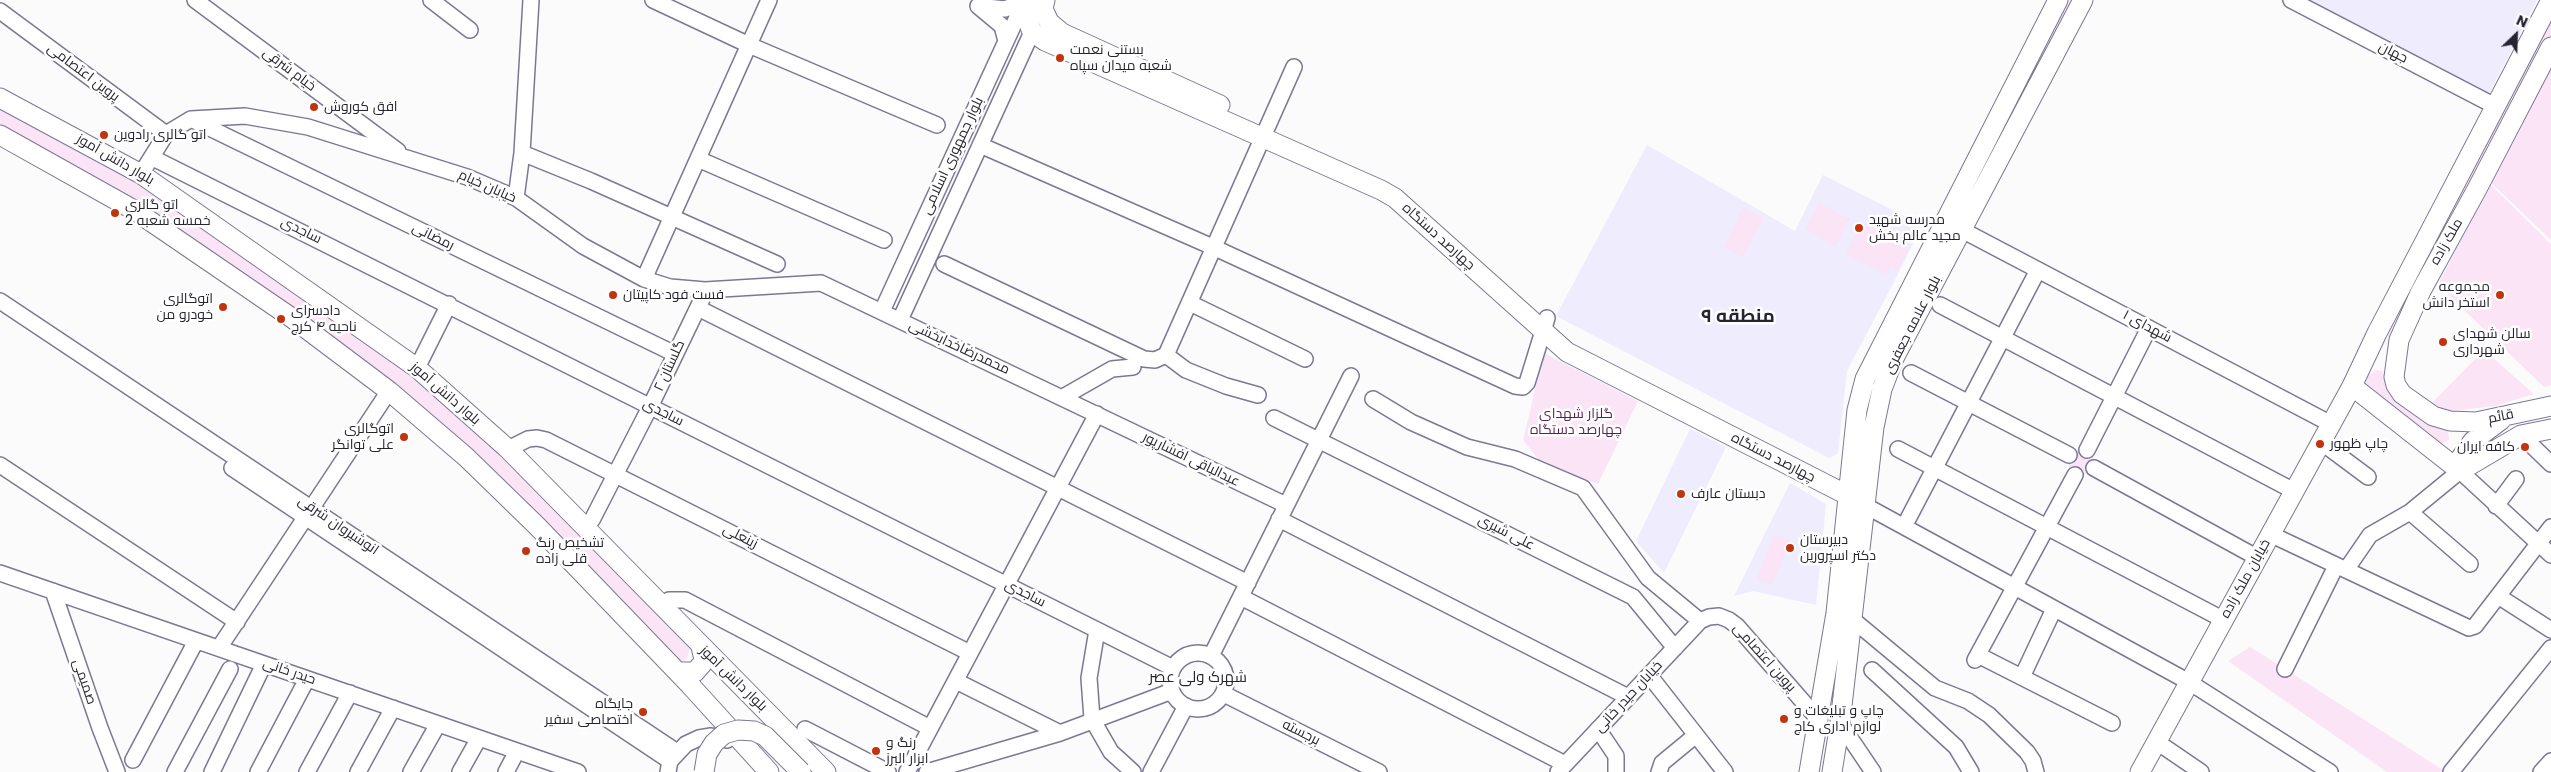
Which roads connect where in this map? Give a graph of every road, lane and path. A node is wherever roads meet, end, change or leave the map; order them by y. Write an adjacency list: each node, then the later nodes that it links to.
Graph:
1 (195, 0): 30 (street, خیام شرقی)
2 (431, 0): 14 (street)
3 (531, 0): 28 (street)
4 (769, 0): 17 (street)
5 (1025, 0): 11 (street); 15 (main road); 16 (street, بلوار جمهوری اسلامی)
6 (2058, 0): 98 (main road, بلوار علامه جعفری)
7 (2083, 0): 35 (main road, بلوار علامه جعفری)
8 (2291, 0): 21 (street, جهان)
9 (2551, 0): 21 (main road, ملک زاده)
10 (657, 1): 17 (street)
11 (972, 3): 16 (street)
12 (1044, 5): 24 (main road, چهارصد دستگاه)
13 (0, 11): 25 (street, پروین اعتصامی)
14 (470, 30)
15 (1032, 32): 24 (main road, چهارصد دستگاه); 27 (street, بلوار جمهوری اسلامی)
16 (1006, 41): 49 (street, بلوار جمهوری اسلامی)
17 (749, 46): 23 (street); 31 (street)
18 (2551, 47): 56 (main road, ملک زاده)
19 (1294, 67): 24 (street)
20 (0, 98): 32 (main road, بلوار دانش آموز)
21 (2495, 106): 54 (main road, ملک زاده)
22 (191, 120): 25 (street, خیابان خیام); 30 (street, خیابان خیام); 57 (street, رمضانی)
23 (938, 125)
24 (1266, 133): 37 (street); 52 (main road, چهارصد دستگاه)
25 (166, 134): 29 (street)
26 (0, 135): 66 (main road)
27 (980, 145): 37 (street); 51 (street, بلوار جمهوری اسلامی)
28 (522, 153): 33 (street); 34 (street)
29 (153, 158): 32 (street); 46 (street, ساجدی)
30 (407, 158): 33 (street, خیابان خیام)
31 (698, 159): 34 (street); 36 (street)
32 (141, 174): 61 (main road, بلوار دانش آموز)
33 (516, 198): 41 (street, خیابان خیام)
34 (672, 218): 38 (street); 41 (street)
35 (1962, 230): 40 (street, شهدای ۱); 100 (main road, بلوار علامه جعفری)
36 (884, 240)
37 (1215, 248): 45 (street); 52 (street)
38 (777, 264)
39 (944, 264): 60 (street)
40 (2038, 270): 53 (street, شهدای ۱); 55 (street)
41 (644, 279): 43 (street, خیابان خیام)
42 (822, 283): 43 (street, خیابان خیام); 49 (street, محمدرضاخدابخشی)
43 (705, 290): 48 (street, گلستان ۲)
44 (0, 301): 104 (street, انوشیروان شرقی)
45 (1190, 303): 58 (street); 59 (street)
46 (449, 304): 61 (street); 73 (street, ساجدی)
47 (1940, 305): 55 (street)
48 (698, 308): 57 (street, گلستان ۲); 97 (street)
49 (882, 311): 51 (street, محمدرضاخدابخشی)
50 (0, 313): 104 (street, انوشیروان شرقی)
51 (900, 320): 68 (street, محمدرضاخدابخشی)
52 (1545, 325): 98 (main road, چهارصد دستگاه)
53 (2149, 328): 69 (street); 78 (street, شهدای ۱)
54 (2377, 333): 56 (main road); 65 (main road, ملک زاده)
55 (2003, 338): 69 (street); 71 (street)
56 (2399, 340): 64 (main road, ملک زاده)
57 (675, 354): 73 (street, گلستان ۲)
58 (1166, 355): 60 (street); 67 (street)
59 (1305, 359)
60 (1138, 363): 68 (street)
61 (417, 368): 84 (main road, بلوار دانش آموز)
62 (1911, 373): 71 (street)
63 (1351, 376): 81 (street)
64 (2394, 377): 65 (main road); 77 (main road)
65 (2355, 379): 78 (main road, خیابان ملک زاده); 83 (main road)
66 (388, 391): 104 (street); 141 (main road)
67 (1258, 395)
68 (1063, 396): 74 (street, محمدرضاخدابخشی)
69 (2114, 396): 86 (street); 99 (street)
70 (1373, 399): 125 (street)
71 (1969, 403): 87 (street); 90 (street)
72 (2551, 406): 75 (main road, قائم)
73 (650, 407): 93 (street, گلستان ۲); 116 (street, ساجدی)
74 (1097, 414): 97 (street); 102 (street, عبدالباقی افشارپور)
75 (2506, 416): 77 (main road, قائم); 92 (main road)
76 (1274, 418): 81 (street, علی شیری)
77 (2450, 421): 83 (main road)
78 (2331, 424): 82 (main road, خیابان ملک زاده)
79 (2551, 429): 80 (main road, قائم)
80 (2522, 435): 88 (street); 92 (main road, قائم)
81 (1319, 439): 102 (street); 132 (street, علی شیری)
82 (2321, 442): 95 (street); 99 (main road, خیابان ملک زاده)
83 (2431, 448): 92 (main road)
84 (508, 449): 93 (street, زینعلی); 121 (main road, بلوار دانش آموز)
85 (1898, 449): 90 (street)
86 (2087, 450): 87 (street); 91 (street)
87 (2069, 455): 94 (street)
88 (2551, 464)
89 (0, 465): 127 (street)
90 (1935, 468): 105 (street); 107 (street)
91 (2094, 468): 94 (street); 112 (street)
92 (2458, 469): 101 (street); 103 (street)
93 (616, 474): 106 (street, گلستان ۲); 134 (street, زینعلی)
94 (2075, 475): 107 (street)
95 (2368, 477)
96 (2516, 479): 101 (street)
97 (1058, 488): 116 (street); 118 (street)
98 (1850, 490): 154 (main road, بلوار علامه جعفری)
99 (2294, 491): 109 (main road, خیابان ملک زاده)
100 (1866, 506): 117 (street); 123 (main road, بلوار علامه جعفری)
101 (2496, 506): 110 (street)
102 (1283, 512): 118 (street); 150 (street, عبدالباقی افشارپور)
103 (2410, 512): 113 (street); 114 (street)
104 (308, 513): 127 (street); 167 (street, انوشیروان شرقی)
105 (1908, 519)
106 (592, 520)
107 (2047, 527): 117 (street); 124 (street)
108 (2551, 528): 110 (street)
109 (2270, 534): 112 (main road, خیابان ملک زاده); 114 (street)
110 (2539, 544): 111 (street); 120 (street)
111 (2551, 556)
112 (2258, 558): 124 (main road, خیابان ملک زاده)
113 (2470, 564)
114 (2341, 568): 120 (street); 139 (street)
115 (0, 573): 119 (street, حیدر خانی)
116 (1007, 585): 128 (street, ساجدی); 134 (street)
117 (2014, 587): 122 (street); 143 (street)
118 (1244, 590): 135 (street); 172 (street)
119 (54, 592): 129 (street, حیدر خانی); 169 (street, صمیمی)
120 (2498, 596): 126 (street)
121 (660, 605): 130 (main road, بلوار دانش آموز); 158 (street)
122 (2054, 609): 143 (street); 146 (street)
123 (1852, 619): 155 (main road, بلوار علامه جعفری); 199 (street)
124 (2224, 620): 146 (main road, خیابان ملک زاده)
125 (1700, 621): 132 (street, خیابان حیدر خانی); 154 (street, پروین اعتصامی)
126 (2550, 621)
127 (237, 622): 131 (street)
128 (1097, 630): 138 (street, ساجدی); 153 (street)
129 (196, 640): 131 (street, حیدر خانی); 170 (street)
130 (700, 647): 141 (main road); 185 (main road, بلوار دانش آموز)
131 (219, 648): 136 (street, حیدر خانی)
132 (1675, 648): 142 (street, خیابان حیدر خانی)
133 (2551, 648): 203 (street)
134 (970, 653): 145 (street)
135 (1211, 656): 138 (street); 149 (street)
136 (264, 664): 144 (street, حیدر خانی); 174 (street)
137 (230, 668): 173 (street)
138 (1173, 668): 147 (street)
139 (2286, 669)
140 (1872, 670): 198 (street)
141 (678, 672): 166 (main road)
142 (1650, 675): 150 (street, خیابان حیدر خانی); 162 (street)
143 (2022, 677): 156 (street)
144 (307, 678): 148 (street, حیدر خانی); 175 (street)
145 (956, 681): 158 (street); 161 (street)
146 (2189, 682): 164 (main road, خیابان ملک زاده); 202 (street)
147 (1172, 691): 151 (street); 153 (street)
148 (350, 693): 152 (street, حیدر خانی); 176 (street)
149 (1224, 694): 151 (street); 191 (street, برجسته)
150 (1628, 697): 160 (street, خیابان حیدر خانی)
151 (1186, 706): 190 (street)
152 (393, 708): 157 (street, حیدر خانی); 177 (street)
153 (1092, 719): 161 (street); 189 (street)
154 (1819, 720): 195 (main road, بلوار علامه جعفری)
155 (1840, 723): 196 (main road, بلوار علامه جعفری); 197 (street)
156 (2112, 723)
157 (438, 724): 163 (street, حیدر خانی); 178 (street)
158 (930, 728): 187 (street)
159 (805, 729): 186 (street)
160 (1598, 730): 172 (street, خیابان حیدر خانی); 192 (street)
161 (1060, 733): 188 (street)
162 (1696, 735): 193 (street); 194 (street)
163 (478, 738): 165 (street, حیدر خانی); 179 (street)
164 (2157, 742): 200 (main road, خیابان ملک زاده); 201 (street)
165 (517, 751): 171 (street, حیدر خانی); 180 (street)
166 (750, 753): 167 (street); 183 (main road)
167 (672, 761)
168 (2551, 761): 204 (street)
169 (115, 766): 170 (street)
170 (134, 766)
171 (554, 768): 181 (street, حیدر خانی)
172 (1562, 768)
173 (176, 772)
174 (212, 772)
175 (258, 772)
176 (307, 772)
177 (358, 772)
178 (411, 772)
179 (460, 772)
180 (506, 772)
181 (578, 772)
182 (704, 772): 184 (main road, bridge)
183 (769, 772)
184 (801, 772)
185 (826, 772)
186 (888, 772)
187 (906, 772)
188 (927, 772)
189 (1133, 772)
190 (1151, 772)
191 (1379, 772)
192 (1616, 772)
193 (1660, 772)
194 (1725, 772)
195 (1809, 772)
196 (1832, 772)
197 (1873, 772)
198 (1971, 772)
199 (2036, 772)
200 (2140, 772)
201 (2201, 772)
202 (2330, 772)
203 (2451, 772)
204 (2541, 772)

